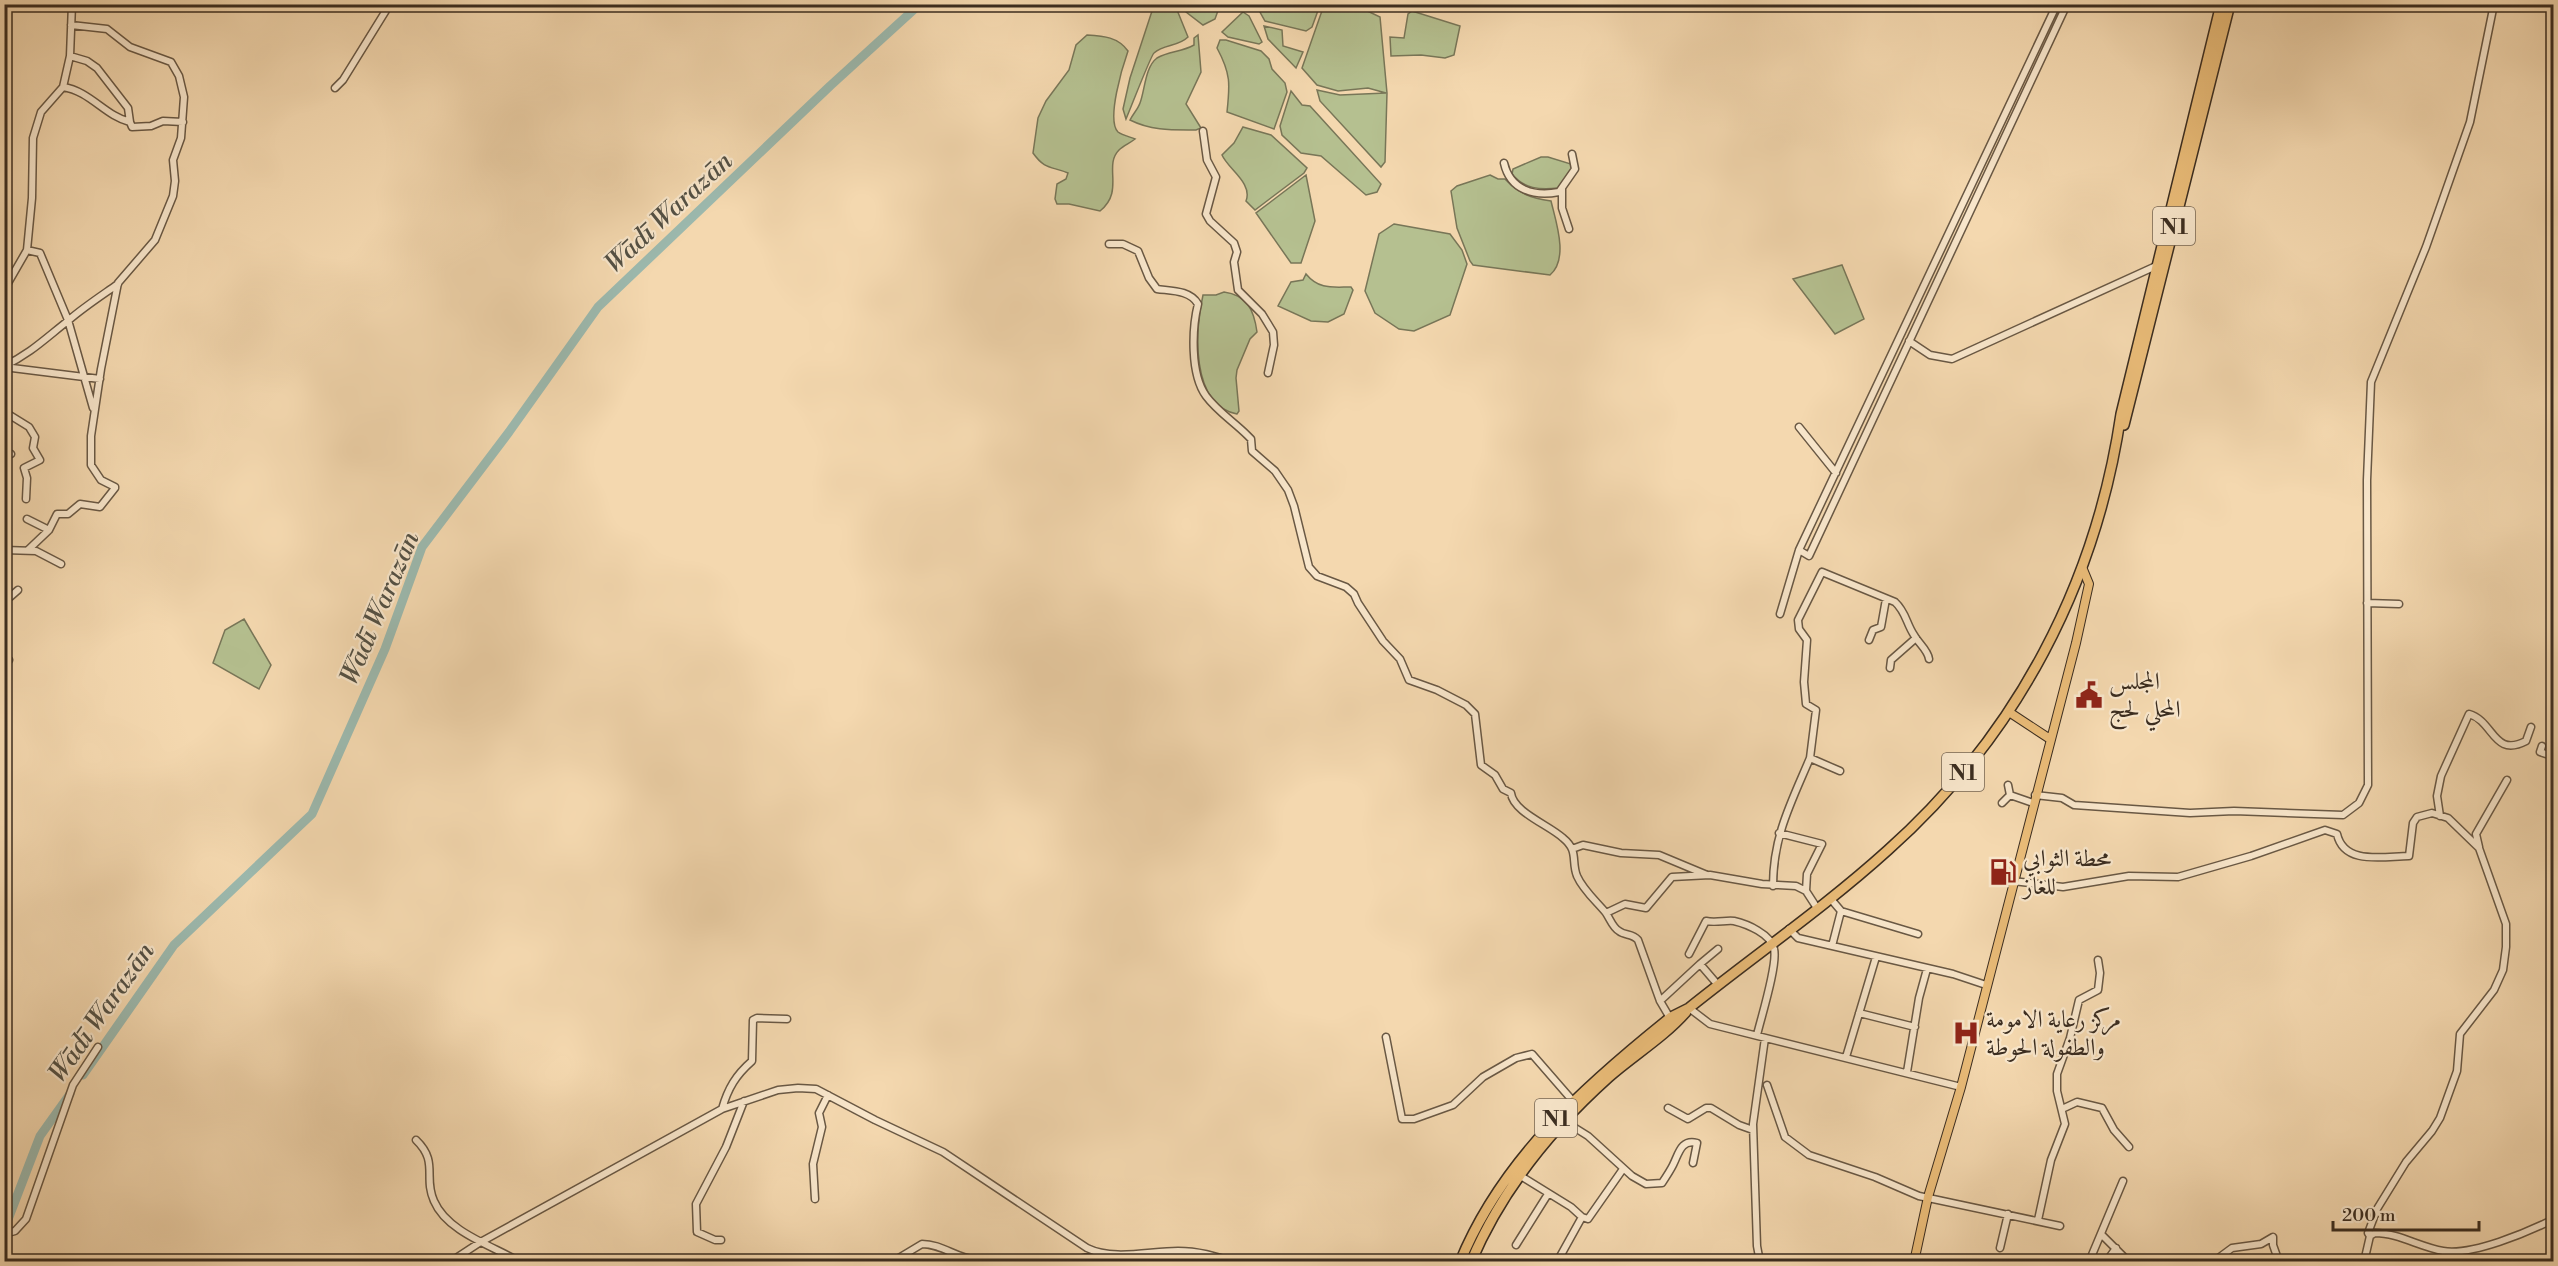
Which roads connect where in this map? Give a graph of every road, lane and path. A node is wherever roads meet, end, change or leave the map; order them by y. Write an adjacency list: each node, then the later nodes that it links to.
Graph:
1 (72, 4): 8 (street)
2 (390, 4): 11 (street)
3 (2056, 4): 34 (street)
4 (2067, 4): 25 (street)
5 (2221, 4): 21 (highway, N1)
6 (2230, 4): 33 (highway, N1)
7 (2494, 4): 46 (street)
8 (71, 25): 9 (street); 13 (street)
9 (70, 56): 10 (street); 12 (street)
10 (63, 87): 12 (street); 20 (street)
11 (335, 88)
12 (130, 122): 13 (street)
13 (183, 122): 22 (street)
14 (1203, 131): 27 (street)
15 (1572, 154): 17 (street)
16 (1504, 163): 17 (street)
17 (1562, 189): 18 (street)
18 (1569, 230)
19 (1109, 244): 68 (street)
20 (27, 250): 23 (street); 24 (street)
21 (2156, 266): 25 (street); 33 (highway, N1)
22 (118, 283): 24 (street); 29 (street)
23 (4, 290)
24 (68, 320): 26 (street); 28 (street)
25 (1909, 341): 40 (street)
26 (4, 367): 28 (street)
27 (1268, 373)
28 (83, 377): 29 (street); 30 (street)
29 (100, 379): 30 (street)
30 (94, 411): 37 (street)
31 (4, 416): 35 (street)
32 (1799, 427): 34 (street)
33 (2116, 447): 42 (highway, N1)
34 (1836, 473): 40 (street)
35 (26, 499)
36 (27, 519): 37 (street)
37 (49, 530): 39 (street)
38 (4, 550): 39 (street)
39 (28, 550): 41 (street)
40 (1799, 550): 48 (street)
41 (61, 564)
42 (2082, 567): 53 (highway, N1); 55 (main road)
43 (18, 590): 44 (street)
44 (4, 594)
45 (1886, 599): 49 (street); 50 (street); 58 (street)
46 (2367, 603): 47 (street); 63 (street)
47 (2399, 604)
48 (1780, 614)
49 (1916, 638): 51 (street); 52 (street)
50 (1869, 640)
51 (1929, 659)
52 (1890, 668)
53 (2009, 712): 55 (main road); 73 (highway, N1)
54 (2531, 727): 65 (street)
55 (2050, 739): 63 (main road)
56 (2542, 747): 57 (street)
57 (2553, 753)
58 (1810, 758): 59 (street); 66 (street)
59 (1840, 771)
60 (2506, 780): 67 (street)
61 (2008, 785): 62 (street)
62 (2010, 795): 63 (street); 64 (street)
63 (2034, 799): 70 (main road)
64 (2002, 803)
65 (2440, 816): 67 (street); 70 (street)
66 (1779, 833): 71 (street); 72 (street)
67 (2479, 848): 127 (street)
68 (1572, 849): 69 (street); 76 (street)
69 (1708, 876): 71 (street); 76 (street)
70 (2013, 881): 88 (main road)
71 (1773, 886): 72 (street)
72 (1806, 891): 74 (street)
73 (1830, 898): 74 (highway, N1); 75 (street)
74 (1817, 908): 77 (highway, N1)
75 (1841, 911): 78 (street); 80 (street)
76 (1606, 914): 89 (street)
77 (1789, 929): 79 (highway, N1); 80 (street)
78 (1918, 934)
79 (1772, 943): 82 (street); 87 (highway, N1); 95 (street)
80 (1832, 946): 83 (street)
81 (1718, 949): 85 (street)
82 (1689, 954)
83 (1876, 957): 86 (street); 91 (street)
84 (2098, 960): 107 (street)
85 (1700, 964): 87 (street); 89 (street)
86 (1927, 969): 88 (street); 94 (street)
87 (1718, 985): 90 (highway, N1)
88 (1986, 985): 102 (main road)
89 (1660, 1001): 92 (street)
90 (1689, 1008): 92 (highway, N1); 95 (street); 109 (highway, N1 / N1)
91 (1859, 1013): 94 (street); 99 (street)
92 (1670, 1018): 104 (highway, N1)
93 (787, 1019): 108 (street)
94 (1915, 1027): 100 (street)
95 (1756, 1035): 97 (street)
96 (1386, 1037): 104 (street)
97 (1765, 1038): 99 (street); 110 (street)
98 (98, 1047): 125 (street)
99 (1846, 1057): 100 (street)
100 (1906, 1072): 102 (street)
101 (1767, 1085): 118 (street)
102 (1960, 1087): 118 (main road)
103 (828, 1095): 105 (street); 119 (street); 133 (street)
104 (1572, 1100): 140 (highway, N1)
105 (744, 1101): 108 (street); 128 (street)
106 (1668, 1108): 110 (street)
107 (2062, 1109): 112 (street); 123 (street)
108 (723, 1110): 129 (street)
109 (1564, 1121): 114 (street); 115 (highway, N1 / N1)
110 (1753, 1130): 143 (street)
111 (416, 1140): 129 (street)
112 (2129, 1147)
113 (1693, 1163): 114 (street)
114 (1623, 1168): 121 (street)
115 (1519, 1175): 117 (street); 141 (highway, N1 / N1)
116 (2123, 1181): 126 (street)
117 (1548, 1194): 121 (street); 130 (street)
118 (1928, 1197): 120 (street); 144 (main road)
119 (815, 1199)
120 (2008, 1214): 123 (street); 131 (street)
121 (1582, 1217): 142 (street)
122 (2553, 1219): 127 (street)
123 (2038, 1220): 124 (street)
124 (2060, 1226)
125 (4, 1234)
126 (2101, 1234): 132 (street); 145 (street)
127 (2370, 1236): 150 (street)
128 (722, 1240)
129 (479, 1242): 134 (street); 135 (street)
130 (1516, 1245)
131 (2000, 1248)
132 (2116, 1248): 146 (street); 147 (street)
133 (1100, 1255): 138 (street); 139 (street)
134 (450, 1262)
135 (520, 1262)
136 (892, 1262): 137 (street)
137 (1014, 1262)
138 (1066, 1262)
139 (1233, 1262)
140 (1460, 1262)
141 (1471, 1262)
142 (1557, 1262)
143 (1760, 1262)
144 (1914, 1262)
145 (2089, 1262)
146 (2106, 1262)
147 (2128, 1262)
148 (2213, 1262): 149 (street)
149 (2279, 1262)
150 (2364, 1262)

